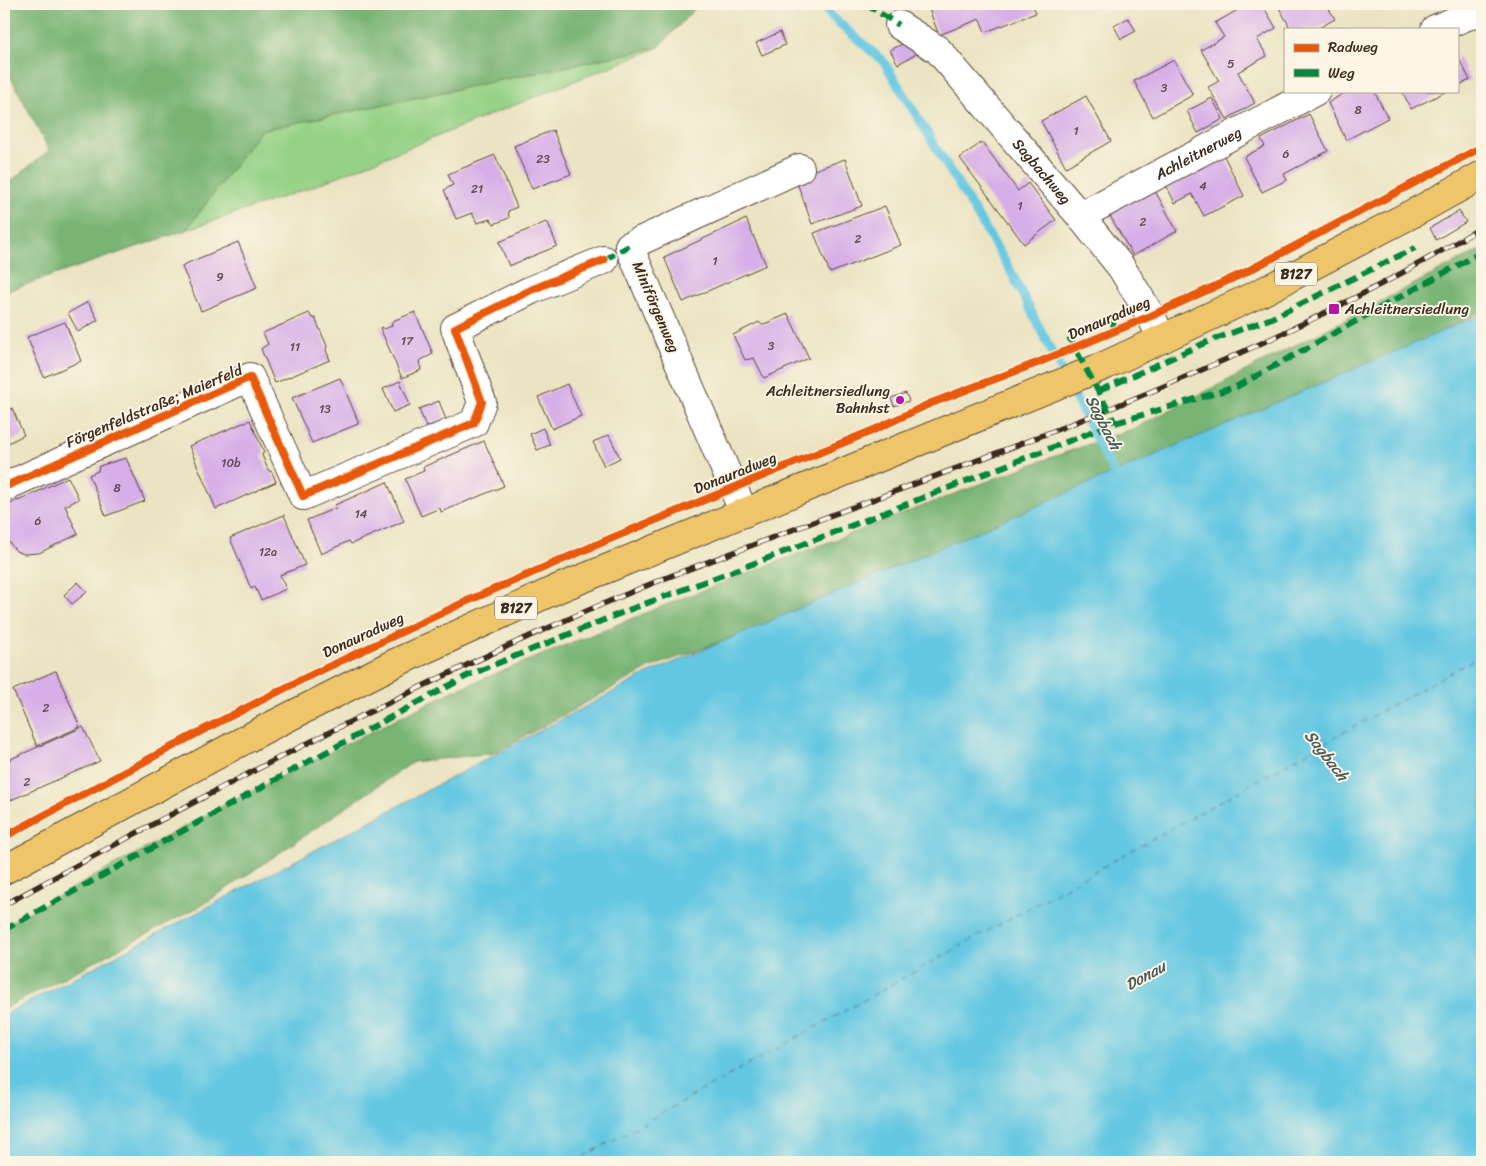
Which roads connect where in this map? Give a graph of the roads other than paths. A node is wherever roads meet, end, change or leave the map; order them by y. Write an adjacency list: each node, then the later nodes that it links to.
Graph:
1 (1482, 10): 3 (street)
2 (899, 25): 7 (street, Sagbachweg)
3 (1437, 28)
4 (1314, 92): 7 (street, Achleitnerweg)
5 (800, 168): 11 (street, Miniförgenweg)
6 (1482, 176): 9 (main road, B127)
7 (1080, 216): 9 (street, Sagbachweg)
8 (604, 260): 10 (street, Förgenfeldstraße; Maierfeld)
9 (1162, 339): 11 (main road, B127)
10 (4, 487)
11 (744, 513): 12 (main road, B127)
12 (4, 870)

